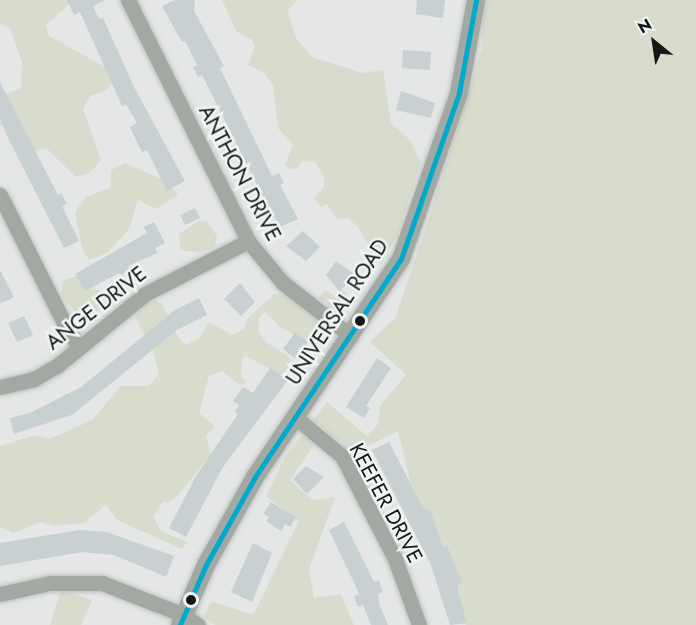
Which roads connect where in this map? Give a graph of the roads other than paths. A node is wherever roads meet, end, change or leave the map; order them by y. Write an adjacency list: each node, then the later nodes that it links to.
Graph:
1 (128, 0): 4 (street, ANTHON DRIVE)
2 (476, 0): 5 (street, UNIVERSAL ROAD)
3 (0, 195): 6 (street)
4 (248, 241): 5 (street, ANTHON DRIVE); 6 (street, ANGE DRIVE)
5 (351, 336): 8 (street, UNIVERSAL ROAD)
6 (80, 347): 7 (street, ANGE DRIVE)
7 (0, 387)
8 (295, 417): 10 (street, UNIVERSAL ROAD); 11 (street, KEEFER DRIVE)
9 (0, 594): 10 (street)
10 (187, 622)
11 (419, 625)

